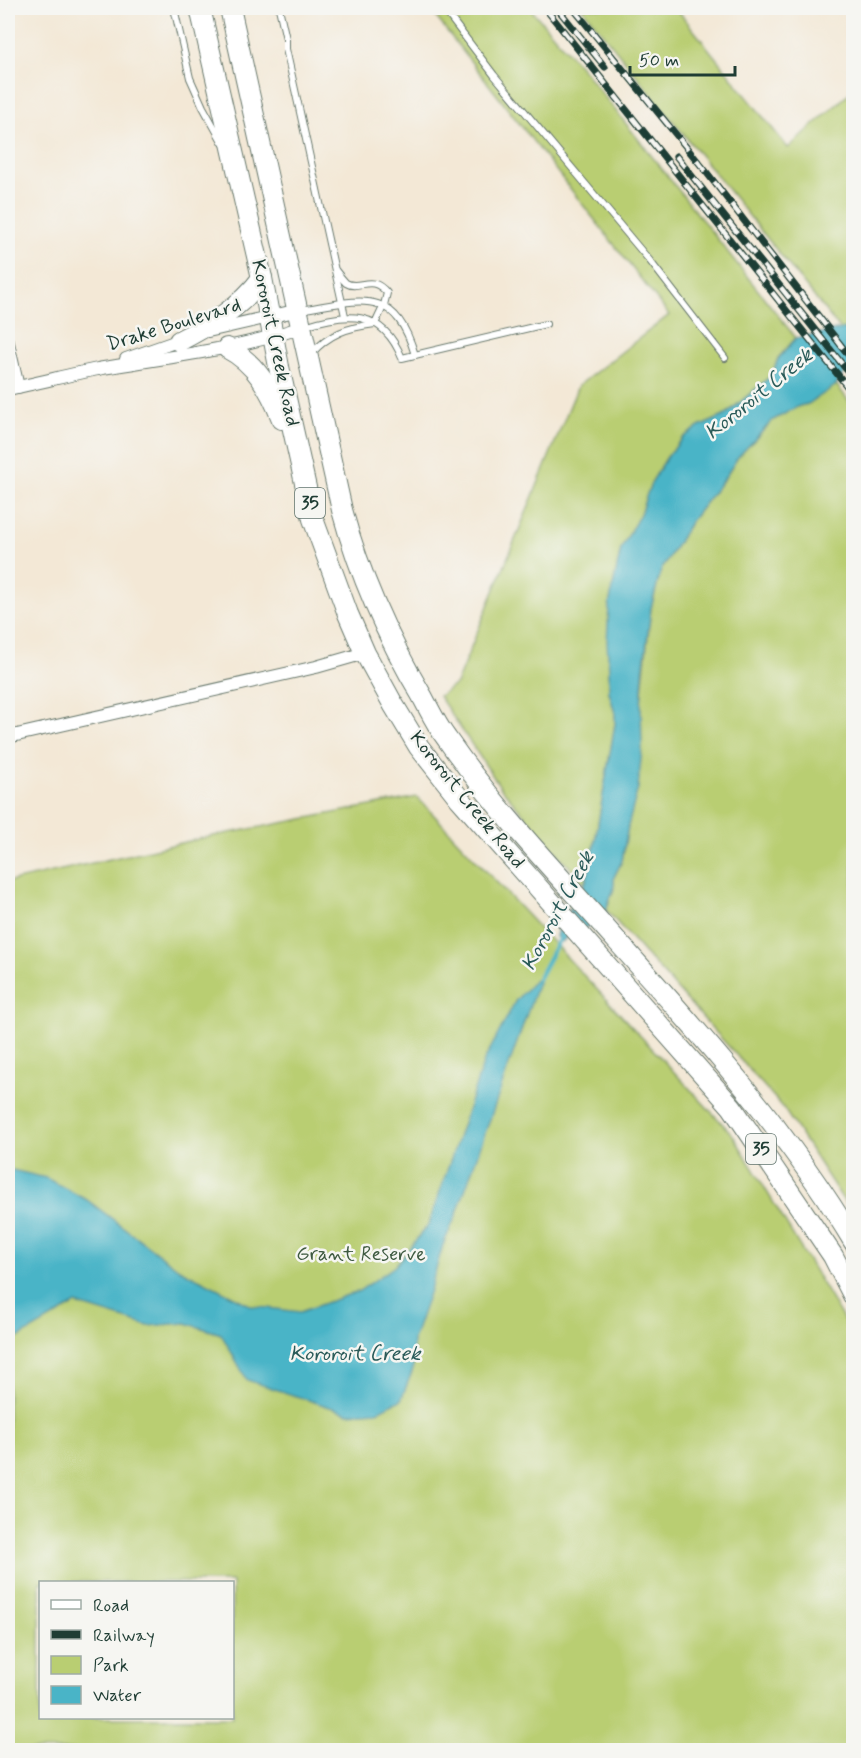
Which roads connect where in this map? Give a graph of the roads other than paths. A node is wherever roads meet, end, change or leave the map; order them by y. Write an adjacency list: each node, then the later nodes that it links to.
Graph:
1 (174, 8): 6 (lane)
2 (200, 8): 6 (main road, Kororoit Creek Road / 35)
3 (230, 8): 13 (main road, Kororoit Creek Road / 35)
4 (279, 8): 7 (lane)
5 (443, 8): 22 (lane)
6 (236, 167): 8 (main road, Kororoit Creek Road / 35)
7 (336, 270): 9 (lane); 10 (lane)
8 (262, 278): 12 (main road, Kororoit Creek Road / 35); 17 (main road)
9 (342, 303): 10 (lane); 11 (lane); 13 (lane)
10 (384, 305): 14 (lane); 20 (lane)
11 (345, 316): 13 (lane); 14 (lane)
12 (269, 317): 13 (street, Drake Boulevard); 16 (main road, Kororoit Creek Road / 35); 17 (street, Drake Boulevard)
13 (301, 319): 16 (street, Drake Boulevard); 21 (main road, Kororoit Creek Road / 35)
14 (375, 324): 20 (lane); 21 (lane)
15 (546, 324): 20 (lane)
16 (273, 337): 19 (street, Drake Boulevard); 25 (main road, Kororoit Creek Road / 35)
17 (179, 341): 23 (street, Drake Boulevard)
18 (8, 343): 24 (street)
19 (227, 348): 23 (street, Drake Boulevard); 25 (main road)
20 (415, 355)
21 (309, 357): 28 (main road, Kororoit Creek Road / 35)
22 (725, 358)
23 (96, 370): 24 (street, Drake Boulevard)
24 (13, 388)
25 (301, 466): 26 (main road, Kororoit Creek Road / 35)
26 (365, 653): 27 (street); 29 (main road, Kororoit Creek Road / 35)
27 (8, 737)
28 (854, 1242)
29 (854, 1297)

